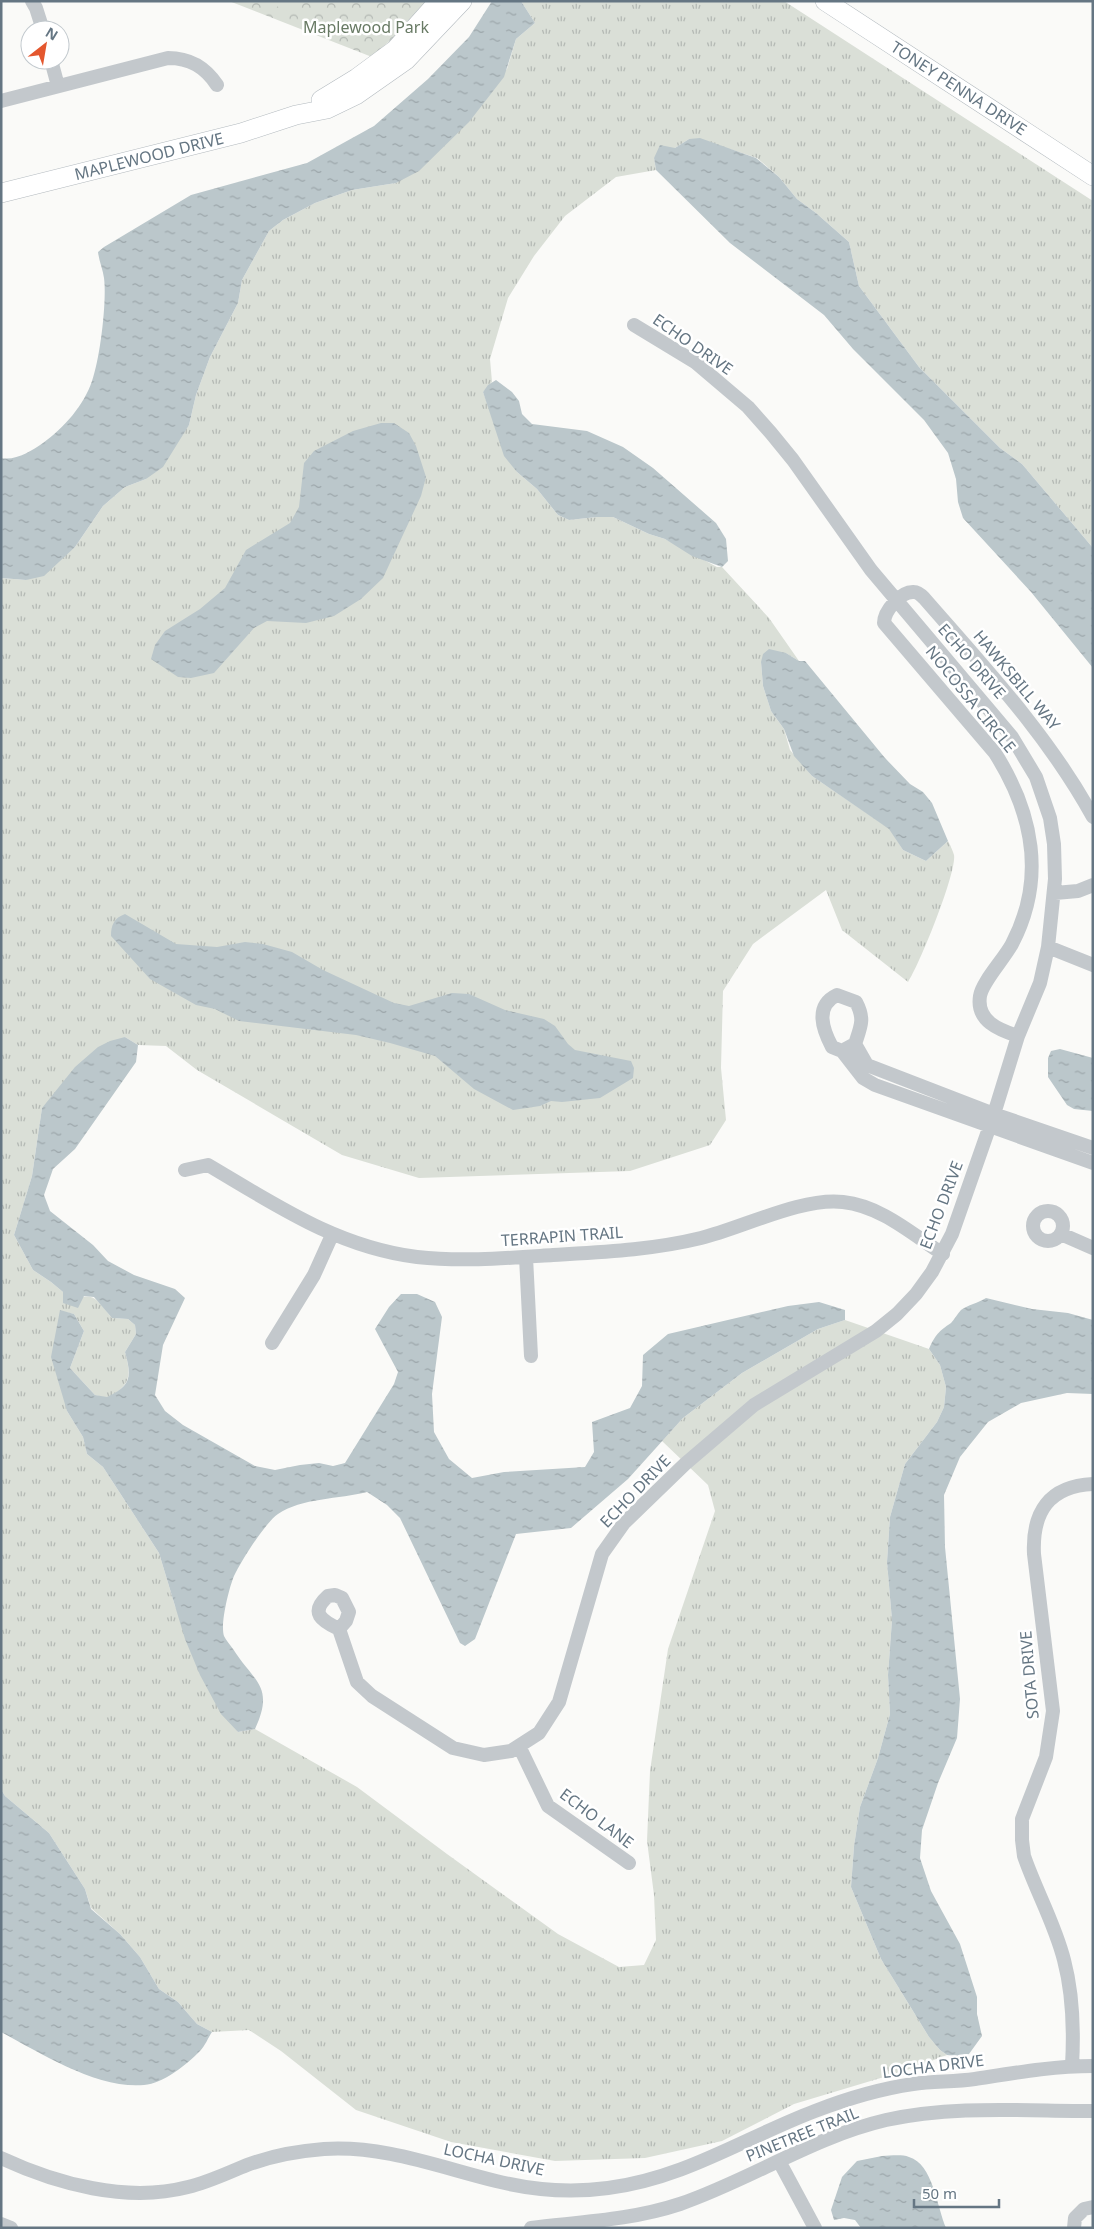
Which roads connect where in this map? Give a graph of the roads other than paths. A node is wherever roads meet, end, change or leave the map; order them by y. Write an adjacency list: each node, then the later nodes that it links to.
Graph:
1 (32, 1): 5 (street)
2 (439, 1): 10 (street, MAPLEWOOD DRIVE)
3 (462, 1): 10 (street, MAPLEWOOD DRIVE)
4 (825, 1): 11 (street, TONEY PENNA DRIVE)
5 (40, 20)
6 (54, 70): 8 (street)
7 (217, 85): 8 (street)
8 (58, 86): 9 (street)
9 (1, 101)
10 (296, 115): 12 (street, MAPLEWOOD DRIVE)
11 (1093, 176)
12 (1, 193)
13 (634, 325): 14 (street, ECHO DRIVE)
14 (897, 601): 15 (street, HAWKSBILL WAY); 17 (street, ECHO DRIVE); 20 (street, NOCOSSA CIRCLE)
15 (1093, 817)
16 (1093, 886): 17 (street)
17 (1054, 893): 18 (street, ECHO DRIVE)
18 (1048, 947): 19 (street); 20 (street, ECHO DRIVE)
19 (1093, 965)
20 (1018, 1036): 23 (street, ECHO DRIVE)
21 (855, 1044): 22 (street); 22 (street); 23 (street)
22 (842, 1051): 23 (street)
23 (991, 1120): 24 (street); 25 (street); 30 (street, ECHO DRIVE)
24 (1093, 1148)
25 (1093, 1163)
26 (186, 1170): 28 (street, TERRAPIN TRAIL)
27 (1061, 1234): 29 (street)
28 (332, 1235): 31 (street, TERRAPIN TRAIL); 32 (street)
29 (1093, 1248)
30 (943, 1254): 31 (street, TERRAPIN TRAIL); 36 (street, ECHO DRIVE)
31 (526, 1256): 33 (street)
32 (272, 1343)
33 (532, 1356)
34 (1093, 1484): 38 (street, SOTA DRIVE)
35 (339, 1630): 36 (street, ECHO DRIVE)
36 (519, 1746): 37 (street, ECHO LANE)
37 (629, 1863)
38 (1072, 2066): 39 (street, LOCHA DRIVE); 41 (street, LOCHA DRIVE)
39 (1093, 2066)
40 (1093, 2111): 42 (street, PINETREE TRAIL)
41 (1, 2158)
42 (779, 2161): 45 (street, PINETREE TRAIL); 47 (street)
43 (1093, 2206): 48 (street)
44 (1, 2224): 46 (street)
45 (537, 2227)
46 (10, 2228)
47 (816, 2228)
48 (1074, 2228)

